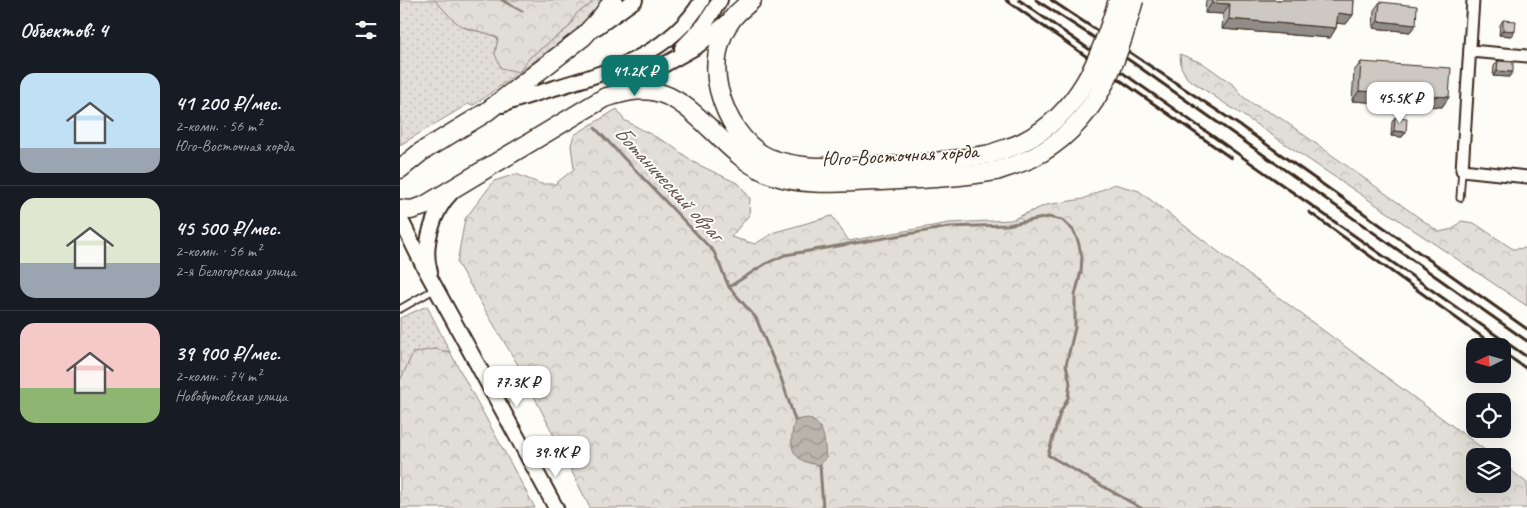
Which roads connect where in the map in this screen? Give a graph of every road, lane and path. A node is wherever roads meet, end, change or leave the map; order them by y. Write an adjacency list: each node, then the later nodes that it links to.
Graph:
1 (613, 0): 10 (main road)
2 (634, 0): 10 (street)
3 (702, 0): 15 (street)
4 (720, 0): 13 (street)
5 (752, 0): 9 (main road)
6 (1118, 0): 9 (main road, Юго-Восточная хорда, bridge)
7 (1134, 0): 14 (main road, Юго-Восточная хорда, bridge)
8 (1473, 0): 11 (street)
9 (732, 18): 13 (street)
10 (583, 37): 15 (main road)
11 (1470, 51): 12 (street); 19 (street)
12 (1527, 56)
13 (653, 71): 14 (street)
14 (604, 98): 21 (main road, Юго-Восточная хорда)
15 (485, 113): 16 (main road)
16 (421, 152): 17 (street); 18 (main road)
17 (400, 160)
18 (400, 169)
19 (1462, 170): 20 (street); 22 (lane)
20 (1527, 177)
21 (465, 182): 23 (main road, Юго-Восточная хорда); 25 (street)
22 (1460, 198)
23 (400, 209)
24 (400, 218): 25 (street)
25 (436, 289): 26 (lane); 27 (street)
26 (400, 309)
27 (556, 508)

